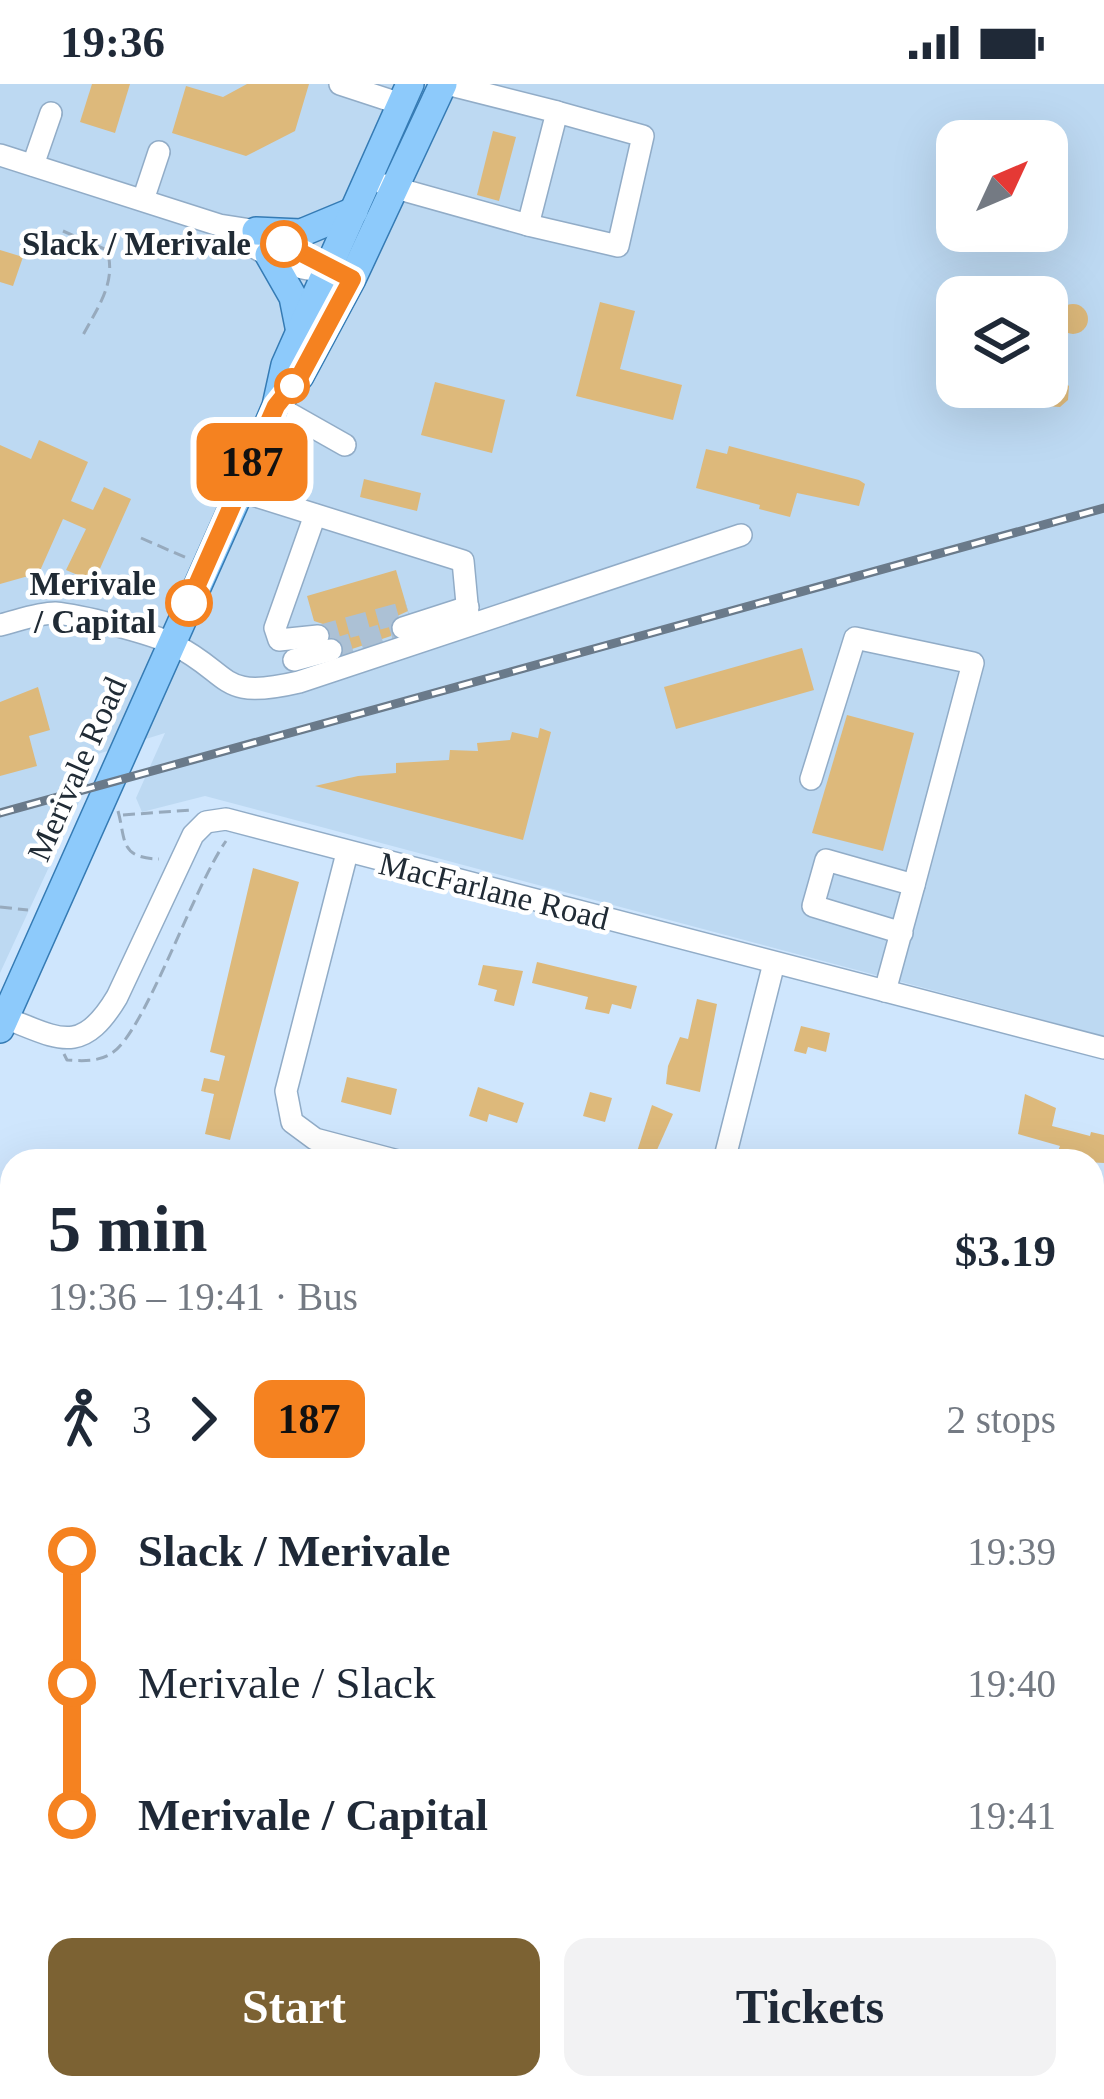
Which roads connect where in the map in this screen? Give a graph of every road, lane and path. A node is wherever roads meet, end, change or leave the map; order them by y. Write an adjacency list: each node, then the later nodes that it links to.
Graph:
1 (340, 84): 3 (street)
2 (445, 84): 4 (street); 10 (main road, Merivale Road)
3 (406, 94): 9 (main road, Merivale Road)
4 (557, 112): 13 (street); 13 (street)
5 (51, 113): 8 (street)
6 (159, 152): 11 (street)
7 (0, 155): 8 (street)
8 (33, 165): 11 (street)
9 (368, 178): 10 (street); 12 (main road, Merivale Road)
10 (395, 189): 13 (street); 16 (main road, Merivale Road)
11 (143, 200): 15 (street)
12 (354, 211): 15 (main road); 16 (main road, Merivale Road)
13 (528, 225)
14 (62, 231): 18 (path)
15 (263, 243): 16 (street); 17 (main road)
16 (341, 274): 17 (main road, Merivale Road); 19 (main road, Merivale Road)
17 (300, 332): 19 (main road, Merivale Road)
18 (82, 338)
19 (276, 406): 20 (street); 21 (main road, Merivale Road)
20 (345, 446)
21 (240, 491): 22 (street); 29 (main road, Merivale Road)
22 (315, 514): 26 (street); 31 (street)
23 (741, 535): 26 (street)
24 (141, 538): 25 (path)
25 (190, 559)
26 (469, 616): 27 (street); 31 (street)
27 (413, 619)
28 (0, 625): 29 (street)
29 (172, 643): 31 (street); 33 (main road, Merivale Road)
30 (325, 643): 31 (street)
31 (290, 656)
32 (811, 779): 37 (street)
33 (113, 805): 34 (path); 35 (path); 43 (main road, Merivale Road)
34 (234, 822): 35 (street); 36 (street, MacFarlane Road); 44 (path)
35 (188, 848): 44 (street)
36 (347, 853): 41 (street, MacFarlane Road); 46 (street)
37 (914, 885): 40 (street); 40 (street)
38 (0, 907): 39 (path)
39 (36, 911)
40 (902, 933): 42 (street)
41 (774, 962): 42 (street, MacFarlane Road); 47 (street)
42 (885, 991): 45 (street, MacFarlane Road)
43 (2, 1021): 44 (street)
44 (54, 1036)
45 (1104, 1048)
46 (352, 1149)
47 (727, 1149)

